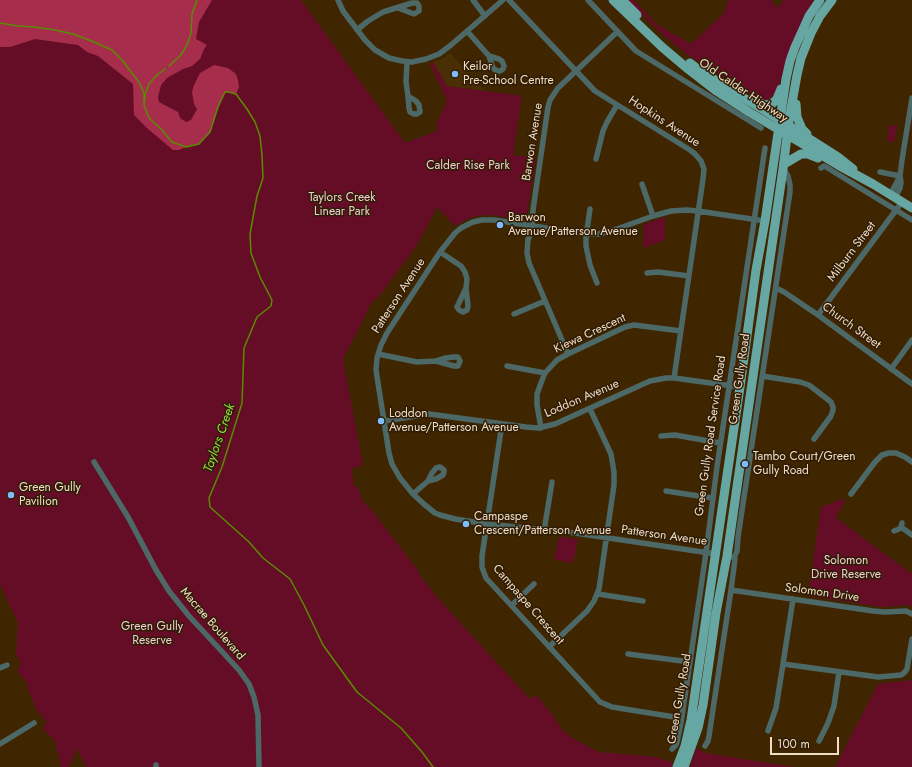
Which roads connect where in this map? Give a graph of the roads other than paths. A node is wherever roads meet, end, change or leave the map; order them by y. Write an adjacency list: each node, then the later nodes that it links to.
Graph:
1 (338, 0): 12 (street)
2 (473, 0): 11 (street)
3 (503, 0): 11 (street)
4 (509, 0): 18 (street, Hopkins Avenue)
5 (588, 0): 14 (street)
6 (613, 0): 27 (main road, Old Calder Highway)
7 (622, 0): 17 (main road, Old Calder Highway)
8 (820, 0): 19 (main road, Green Gully Road)
9 (832, 0): 20 (main road, Green Gully Road)
10 (398, 8): 12 (street)
11 (485, 16): 13 (street)
12 (357, 30): 16 (street)
13 (467, 31): 15 (street); 16 (street)
14 (617, 32): 18 (street, Barwon Avenue); 26 (street)
15 (489, 56)
16 (407, 62): 21 (street)
17 (698, 69): 19 (main road); 24 (main road, Old Calder Highway)
18 (576, 70): 23 (street, Hopkins Avenue); 48 (street, Barwon Avenue)
19 (788, 70): 24 (main road, Green Gully Road)
20 (797, 74): 25 (main road, Green Gully Road); 29 (main road)
21 (408, 96)
22 (912, 98): 36 (street)
23 (617, 105): 31 (street); 42 (street, Hopkins Avenue)
24 (780, 120): 25 (main road, Old Calder Highway); 27 (main road, Green Gully Road)
25 (789, 125): 28 (main road, Green Gully Road); 29 (main road, Old Calder Highway)
26 (761, 128)
27 (778, 129): 28 (main road, Old Calder Highway); 47 (main road, Green Gully Road)
28 (788, 135): 32 (main road, Old Calder Highway); 33 (main road, Green Gully Road)
29 (812, 140): 38 (main road, Old Calder Highway)
30 (765, 148): 45 (street, Green Gully Road Service Road)
31 (596, 159)
32 (838, 165): 33 (main road); 38 (main road, Old Calder Highway)
33 (784, 167): 55 (street); 72 (main road, Green Gully Road)
34 (821, 168): 43 (street)
35 (880, 172): 36 (street)
36 (900, 176): 39 (street, Milburn Street)
37 (642, 184): 44 (street)
38 (873, 184): 39 (main road, Old Calder Highway)
39 (896, 198): 40 (main road, Old Calder Highway); 43 (street, Milburn Street)
40 (912, 208)
41 (590, 209): 49 (street)
42 (698, 211): 44 (street, Patterson Avenue); 45 (street, Patterson Avenue); 52 (street, Hopkins Avenue)
43 (896, 211): 46 (street); 58 (street, Milburn Street)
44 (653, 216): 49 (street, Patterson Avenue)
45 (755, 220): 47 (street, Patterson Avenue); 70 (street, Green Gully Road Service Road)
46 (912, 220)
47 (765, 221): 71 (main road, Green Gully Road)
48 (531, 226): 49 (street, Patterson Avenue); 50 (street, Patterson Avenue); 56 (street, Barwon Avenue)
49 (586, 234): 53 (street)
50 (440, 252): 54 (street); 61 (street, Patterson Avenue)
51 (648, 273): 52 (street)
52 (689, 276): 59 (street, Hopkins Avenue)
53 (597, 283)
54 (466, 288)
55 (776, 288): 58 (street, Church Street); 67 (street)
56 (545, 300): 57 (street); 62 (street, Barwon Avenue)
57 (514, 314)
58 (818, 315): 65 (street, Church Street)
59 (681, 331): 62 (street, Kiewa Crescent); 68 (street, Hopkins Avenue)
60 (912, 340): 65 (street)
61 (378, 354): 63 (street); 74 (street, Patterson Avenue)
62 (568, 354): 66 (street, Kiewa Crescent)
63 (436, 361)
64 (507, 366): 66 (street)
65 (891, 369): 69 (street, Church Street)
66 (545, 373): 76 (street, Kiewa Crescent)
67 (762, 376): 72 (street); 78 (street)
68 (674, 378): 70 (street, Loddon Avenue); 73 (street, Loddon Avenue)
69 (912, 384)
70 (729, 386): 71 (street, Loddon Avenue); 79 (street, Green Gully Road Service Road)
71 (740, 387): 72 (main road); 94 (main road, Green Gully Road)
72 (756, 390): 95 (main road, Green Gully Road)
73 (590, 409): 76 (street, Loddon Avenue); 92 (street)
74 (384, 420): 75 (street, Loddon Avenue); 85 (street, Patterson Avenue)
75 (502, 424): 76 (street, Loddon Avenue); 88 (street, Campaspe Crescent)
76 (541, 428)
77 (661, 436): 79 (street)
78 (814, 439)
79 (720, 442): 87 (street, Green Gully Road Service Road)
80 (94, 462): 118 (street, Macrae Boulevard)
81 (912, 462): 86 (street)
82 (428, 481): 85 (street)
83 (552, 482): 89 (street)
84 (666, 491): 87 (street)
85 (413, 494): 88 (street, Patterson Avenue)
86 (850, 494)
87 (712, 498): 93 (street, Green Gully Road Service Road)
88 (487, 524): 89 (street, Patterson Avenue); 101 (street, Campaspe Crescent)
89 (544, 531): 92 (street, Patterson Avenue)
90 (894, 531): 91 (street)
91 (912, 535)
92 (606, 538): 93 (street, Patterson Avenue); 98 (street)
93 (706, 553): 94 (street, Patterson Avenue); 106 (street, Green Gully Road Service Road)
94 (716, 554): 95 (main road); 119 (main road, Green Gully Road)
95 (730, 557): 97 (street); 120 (main road, Green Gully Road)
96 (534, 584): 101 (street)
97 (731, 590): 99 (street, Solomon Drive); 116 (street)
98 (598, 594): 100 (street); 104 (street)
99 (792, 599): 102 (street, Solomon Drive); 107 (street)
100 (643, 601)
101 (512, 605): 104 (street, Campaspe Crescent)
102 (911, 614)
103 (912, 639): 110 (street)
104 (550, 647): 111 (street, Campaspe Crescent)
105 (628, 654): 106 (street)
106 (690, 662): 111 (street, Green Gully Road Service Road)
107 (783, 664): 110 (street); 113 (street)
108 (7, 665): 109 (street)
109 (0, 668)
110 (839, 672): 114 (street)
111 (681, 718): 117 (street, Green Gully Road Service Road)
112 (34, 723): 115 (street)
113 (768, 731)
114 (819, 741)
115 (0, 744)
116 (705, 746)
117 (672, 749)
118 (259, 767)
119 (677, 767)
120 (684, 767)

